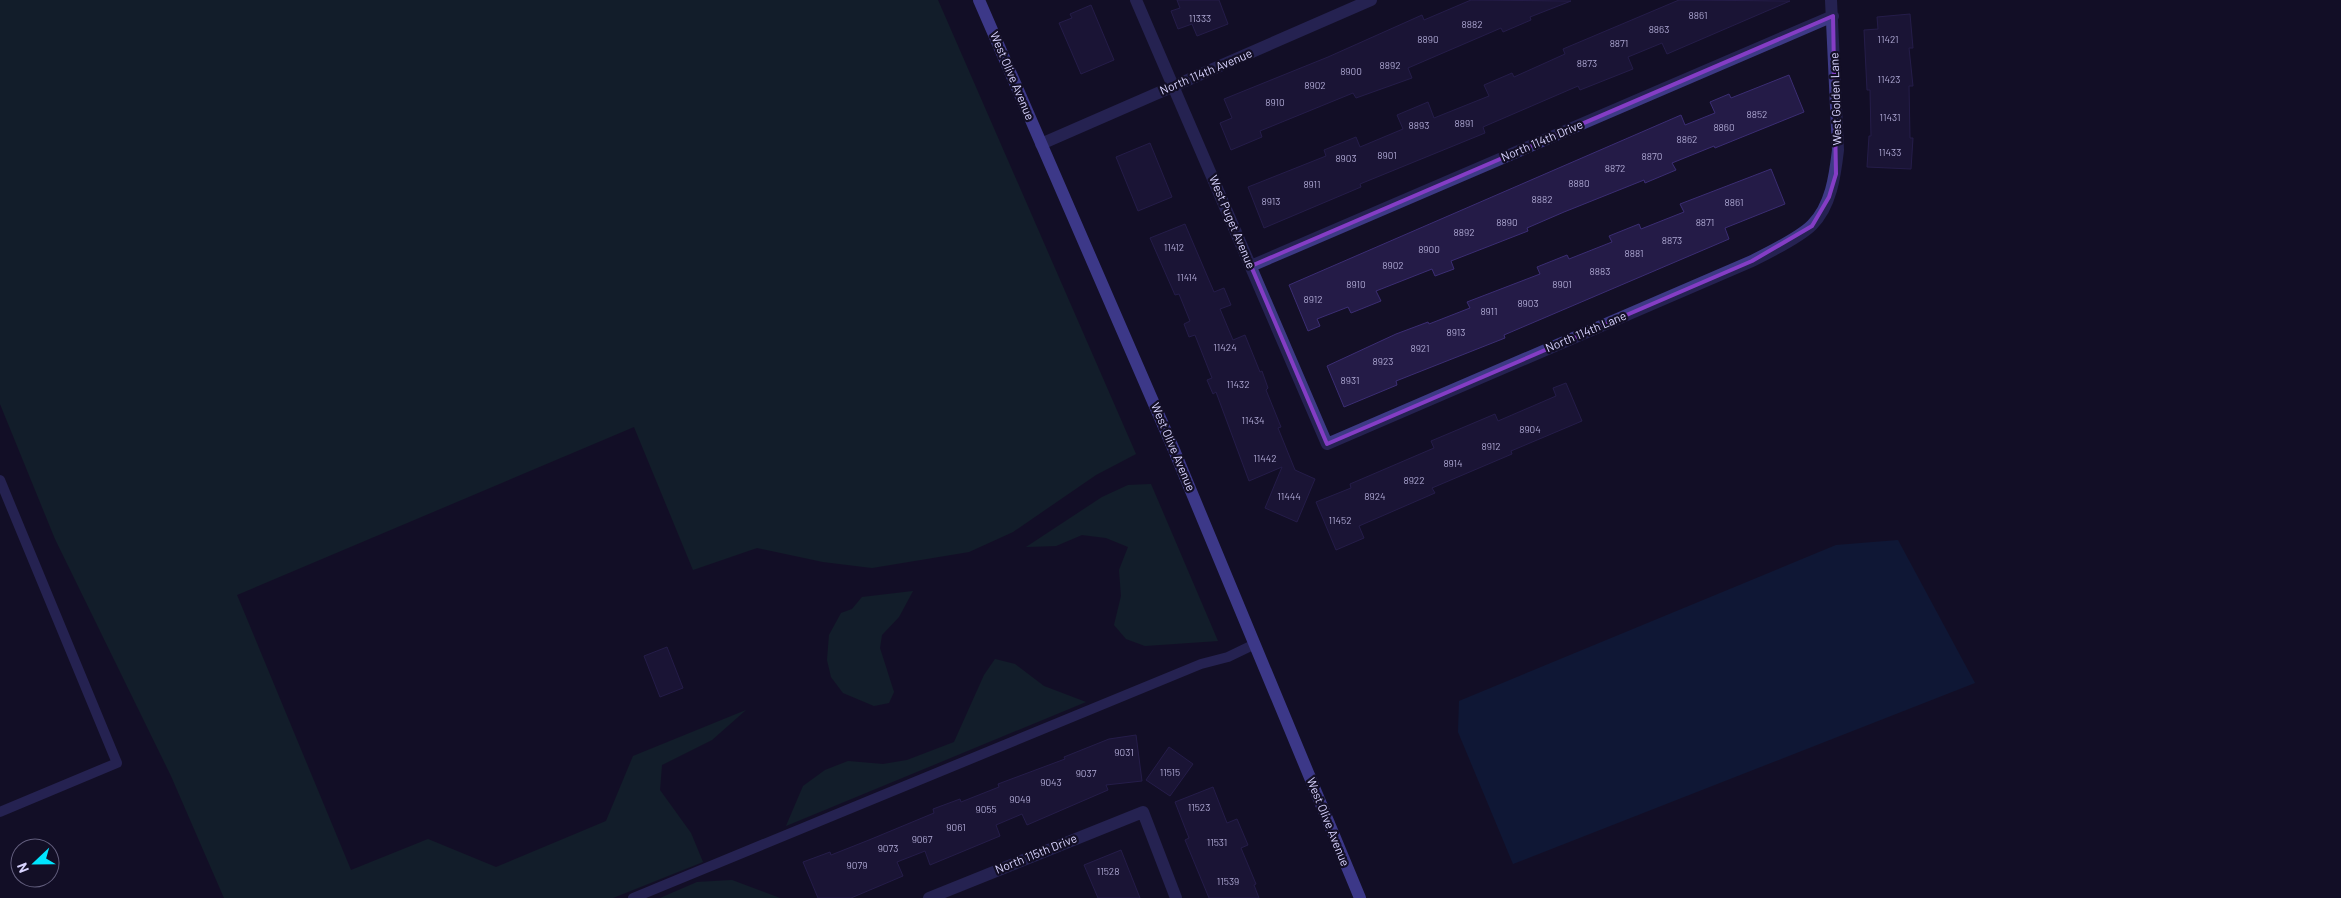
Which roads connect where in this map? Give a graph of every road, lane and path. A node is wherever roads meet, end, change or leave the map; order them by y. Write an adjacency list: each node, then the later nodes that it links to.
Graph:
1 (979, 0): 8 (main road, West Olive Avenue)
2 (1136, 0): 7 (street, West Puget Avenue)
3 (1371, 0): 5 (street, North 114th Avenue)
4 (1831, 0): 6 (street, West Golden Lane)
5 (1343, 6): 7 (street, North 114th Avenue)
6 (1833, 16): 9 (street, West Golden Lane); 10 (street, North 114th Drive)
7 (1173, 86): 8 (street, North 114th Avenue); 10 (street, West Puget Avenue)
8 (1041, 144): 13 (main road, West Olive Avenue)
9 (1829, 198): 11 (street, North 114th Lane)
10 (1251, 266): 11 (street, West Puget Avenue)
11 (1327, 444)
12 (0, 480): 14 (lane)
13 (1255, 644): 16 (lane); 19 (main road, West Olive Avenue)
14 (0, 812)
15 (954, 893): 17 (street, North 115th Drive); 18 (street, North 115th Drive)
16 (633, 898)
17 (929, 898)
18 (1176, 898)
19 (1360, 898)

